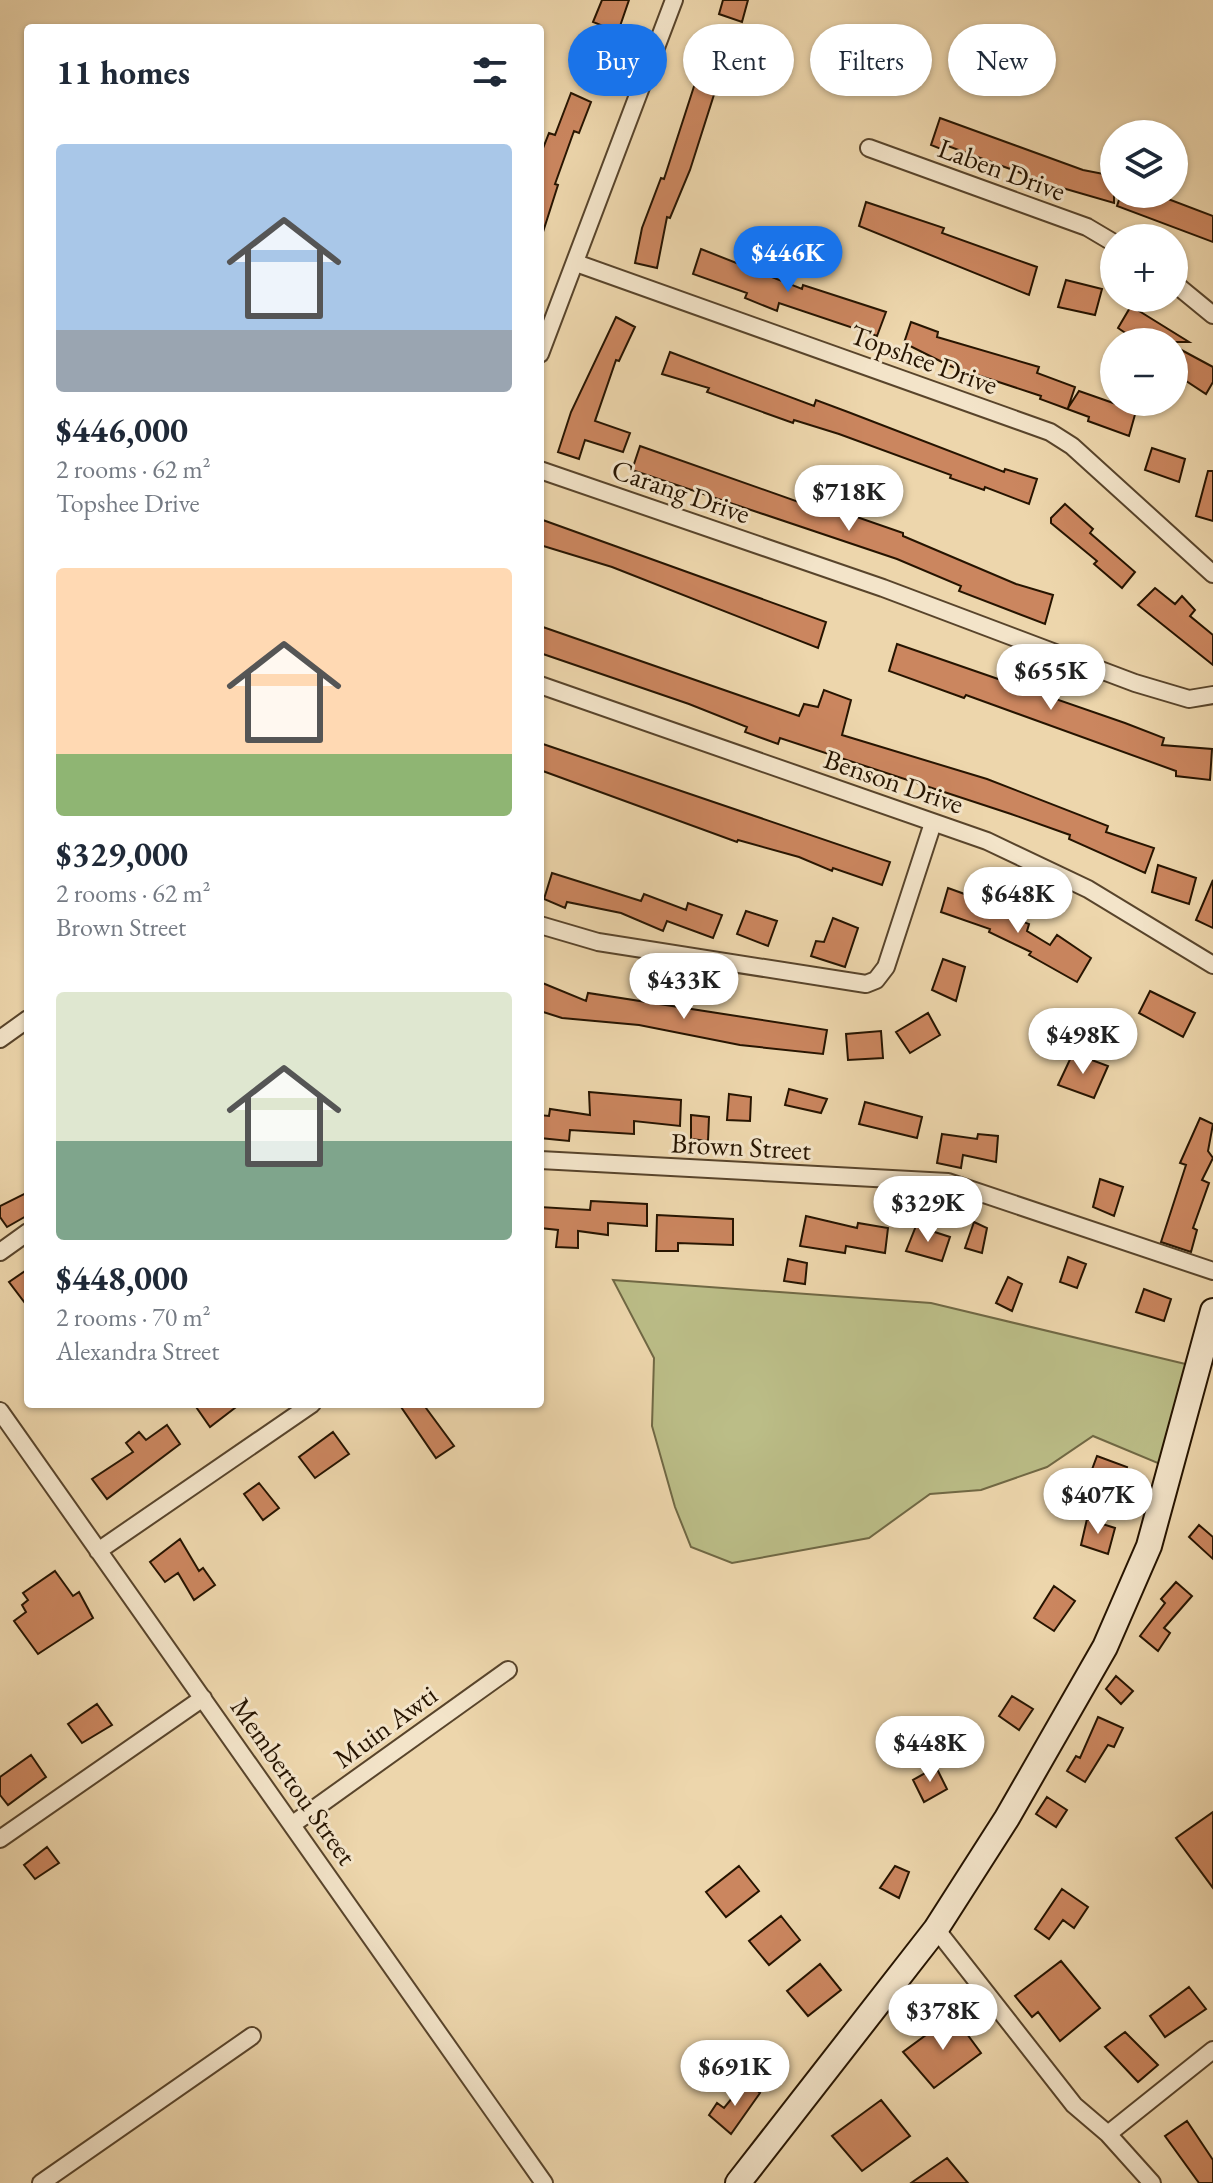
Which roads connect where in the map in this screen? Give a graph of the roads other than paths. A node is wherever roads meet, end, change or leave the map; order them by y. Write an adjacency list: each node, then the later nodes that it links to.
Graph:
1 (674, 0): 4 (street)
2 (869, 148): 3 (street, Laben Drive)
3 (1100, 235)
4 (576, 263): 7 (street); 9 (street, Topshee Drive)
5 (1188, 294): 6 (street)
6 (1213, 315)
7 (544, 344)
8 (544, 471): 11 (street, Carang Drive)
9 (1213, 574)
10 (544, 686): 12 (street, Benson Drive)
11 (1213, 695)
12 (933, 823): 13 (street); 14 (street, Benson Drive)
13 (544, 926)
14 (1213, 965)
15 (24, 1022): 16 (street)
16 (0, 1039)
17 (544, 1160): 20 (street, Brown Street)
18 (24, 1235): 19 (street)
19 (0, 1252)
20 (1213, 1271)
21 (1213, 1311): 29 (main road)
22 (306, 1408): 24 (street)
23 (0, 1411): 24 (street, Membertou Street)
24 (98, 1551): 26 (street, Membertou Street)
25 (508, 1670): 27 (street, Muin Awti)
26 (203, 1698): 27 (street, Membertou Street); 28 (street)
27 (293, 1824): 34 (street, Membertou Street)
28 (0, 1839)
29 (936, 1929): 32 (street); 35 (main road)
30 (252, 2036): 33 (street)
31 (1213, 2050): 32 (street)
32 (1108, 2134): 36 (street)
33 (41, 2183)
34 (544, 2183)
35 (738, 2183)
36 (1152, 2183)

